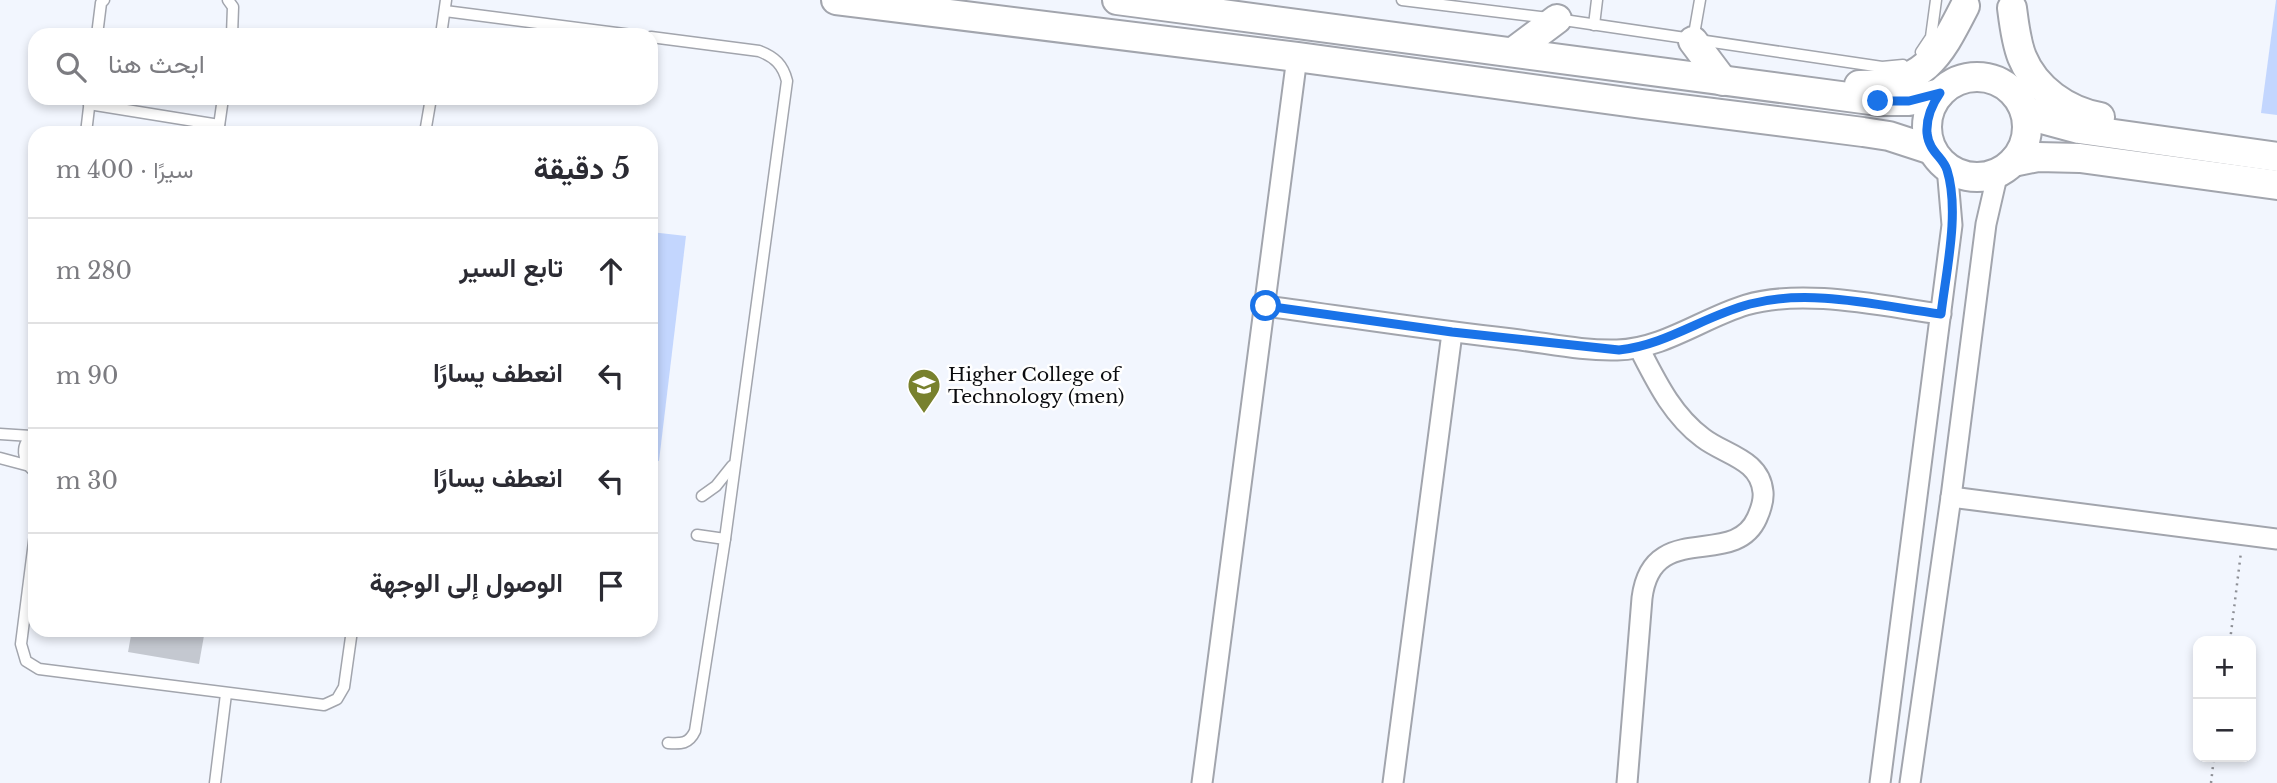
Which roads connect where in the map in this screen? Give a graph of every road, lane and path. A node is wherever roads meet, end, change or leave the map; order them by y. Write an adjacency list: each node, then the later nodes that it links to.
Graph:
1 (104, 0): 16 (lane)
2 (228, 0): 17 (lane)
3 (446, 0): 13 (lane)
4 (836, 0): 23 (main road)
5 (1117, 0): 22 (main road)
6 (1402, 0): 12 (lane)
7 (1597, 0): 15 (lane)
8 (1700, 0): 21 (lane)
9 (1936, 0): 21 (lane)
10 (1966, 3): 25 (main road); 26 (main road)
11 (2012, 4): 27 (main road); 36 (main road)
12 (1487, 5): 14 (lane)
13 (444, 12): 18 (lane); 19 (lane)
14 (1557, 19): 15 (lane); 22 (main road)
15 (1594, 25): 21 (lane)
16 (98, 28)
17 (232, 28)
18 (442, 28)
19 (575, 28)
20 (658, 38): 49 (lane)
21 (1693, 41): 24 (main road)
22 (1513, 52): 24 (main road)
23 (1297, 57): 38 (main road); 41 (street)
24 (1723, 81): 26 (main road)
25 (1946, 88): 26 (main road); 27 (main road); 38 (main road)
26 (1816, 92)
27 (2019, 102): 36 (main road); 39 (main road)
28 (89, 105): 32 (lane)
29 (108, 105): 33 (lane)
30 (222, 105): 34 (lane)
31 (430, 105): 35 (lane)
32 (87, 126)
33 (205, 126)
34 (219, 126)
35 (426, 126)
36 (2182, 145): 37 (main road)
37 (2277, 157)
38 (1939, 158): 39 (main road); 42 (street)
39 (2005, 167): 40 (main road); 53 (street)
40 (2277, 185)
41 (1266, 306): 43 (street); 65 (street)
42 (1941, 314): 44 (street); 68 (street)
43 (1452, 332): 44 (street); 66 (street)
44 (1639, 348): 67 (street)
45 (0, 434): 46 (lane)
46 (28, 435)
47 (28, 441): 50 (lane)
48 (0, 458): 51 (lane)
49 (736, 459): 52 (lane); 56 (lane)
50 (28, 463)
51 (28, 468)
52 (702, 496)
53 (1951, 497): 55 (street); 69 (street)
54 (697, 535): 56 (lane)
55 (2244, 535): 57 (street); 59 (path)
56 (725, 539): 62 (lane)
57 (2277, 539)
58 (28, 589): 61 (lane)
59 (2231, 636)
60 (351, 637): 61 (lane)
61 (226, 694): 64 (lane)
62 (668, 743)
63 (2213, 762): 70 (path)
64 (215, 783)
65 (1202, 783)
66 (1393, 783)
67 (1628, 783)
68 (1880, 783)
69 (1910, 783)
70 (2211, 783)

